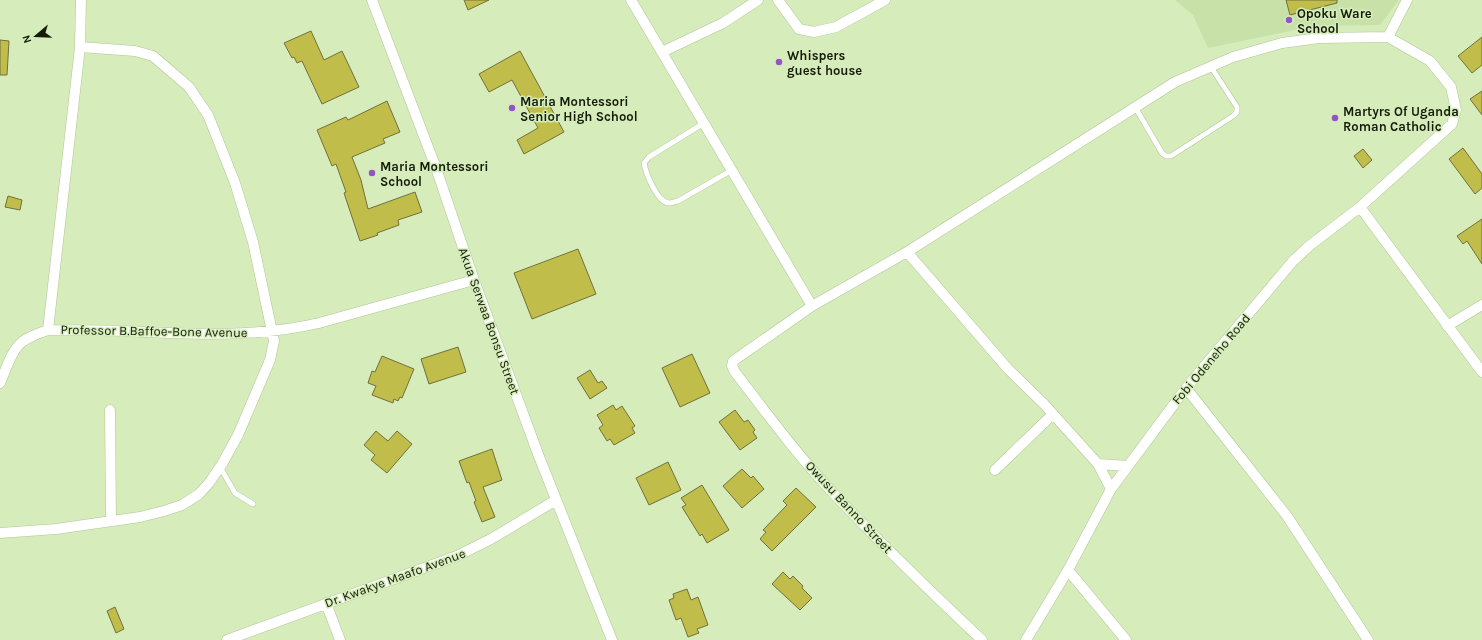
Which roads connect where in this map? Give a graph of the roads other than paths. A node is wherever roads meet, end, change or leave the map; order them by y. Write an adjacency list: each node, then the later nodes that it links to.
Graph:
1 (81, 0): 9 (street)
2 (372, 0): 17 (street, Akua Serwaa Bonsu Street)
3 (631, 0): 10 (street)
4 (758, 0): 10 (street)
5 (778, 0): 6 (street)
6 (885, 0)
7 (1407, 0): 8 (street)
8 (1388, 38): 11 (street); 15 (street, Fobi Odeneho Road)
9 (80, 47): 21 (street); 22 (street)
10 (662, 52): 13 (street)
11 (1211, 67): 12 (street); 12 (lane)
12 (1135, 107): 16 (street)
13 (704, 123): 14 (street); 14 (lane)
14 (732, 170): 19 (street)
15 (1360, 207): 20 (street); 25 (street, Fobi Odeneho Road)
16 (907, 252): 19 (street); 27 (street)
17 (474, 280): 22 (street, Professor B.Baffoe-Bone Avenue); 33 (street, Akua Serwaa Bonsu Street)
18 (1482, 305): 20 (street)
19 (812, 306): 42 (street, Owusu Banno Street)
20 (1447, 326): 23 (street)
21 (48, 330): 22 (street, Professor B.Baffoe-Bone Avenue); 24 (street, Professor B.Baffoe-Bone Avenue)
22 (272, 331): 30 (street)
23 (1482, 372)
24 (0, 383)
25 (1186, 388): 29 (street, Fobi Odeneho Road); 45 (street)
26 (110, 410): 35 (street)
27 (1053, 414): 28 (street); 31 (street)
28 (1098, 464): 29 (street); 32 (street)
29 (1128, 466): 32 (street, Fobi Odeneho Road)
30 (220, 467): 34 (lane); 35 (street)
31 (995, 470)
32 (1111, 489): 37 (street, Fobi Odeneho Road)
33 (556, 500): 38 (street, Dr. Kwakye Maafo Avenue); 41 (street, Akua Serwaa Bonsu Street)
34 (253, 504)
35 (111, 521): 36 (street)
36 (0, 533)
37 (1068, 570): 43 (street, Fobi Odeneho Road); 44 (street)
38 (326, 603): 39 (street, Dr. Kwakye Maafo Avenue); 40 (street)
39 (227, 640)
40 (340, 640)
41 (612, 640)
42 (982, 640)
43 (1026, 640)
44 (1126, 640)
45 (1368, 640)

